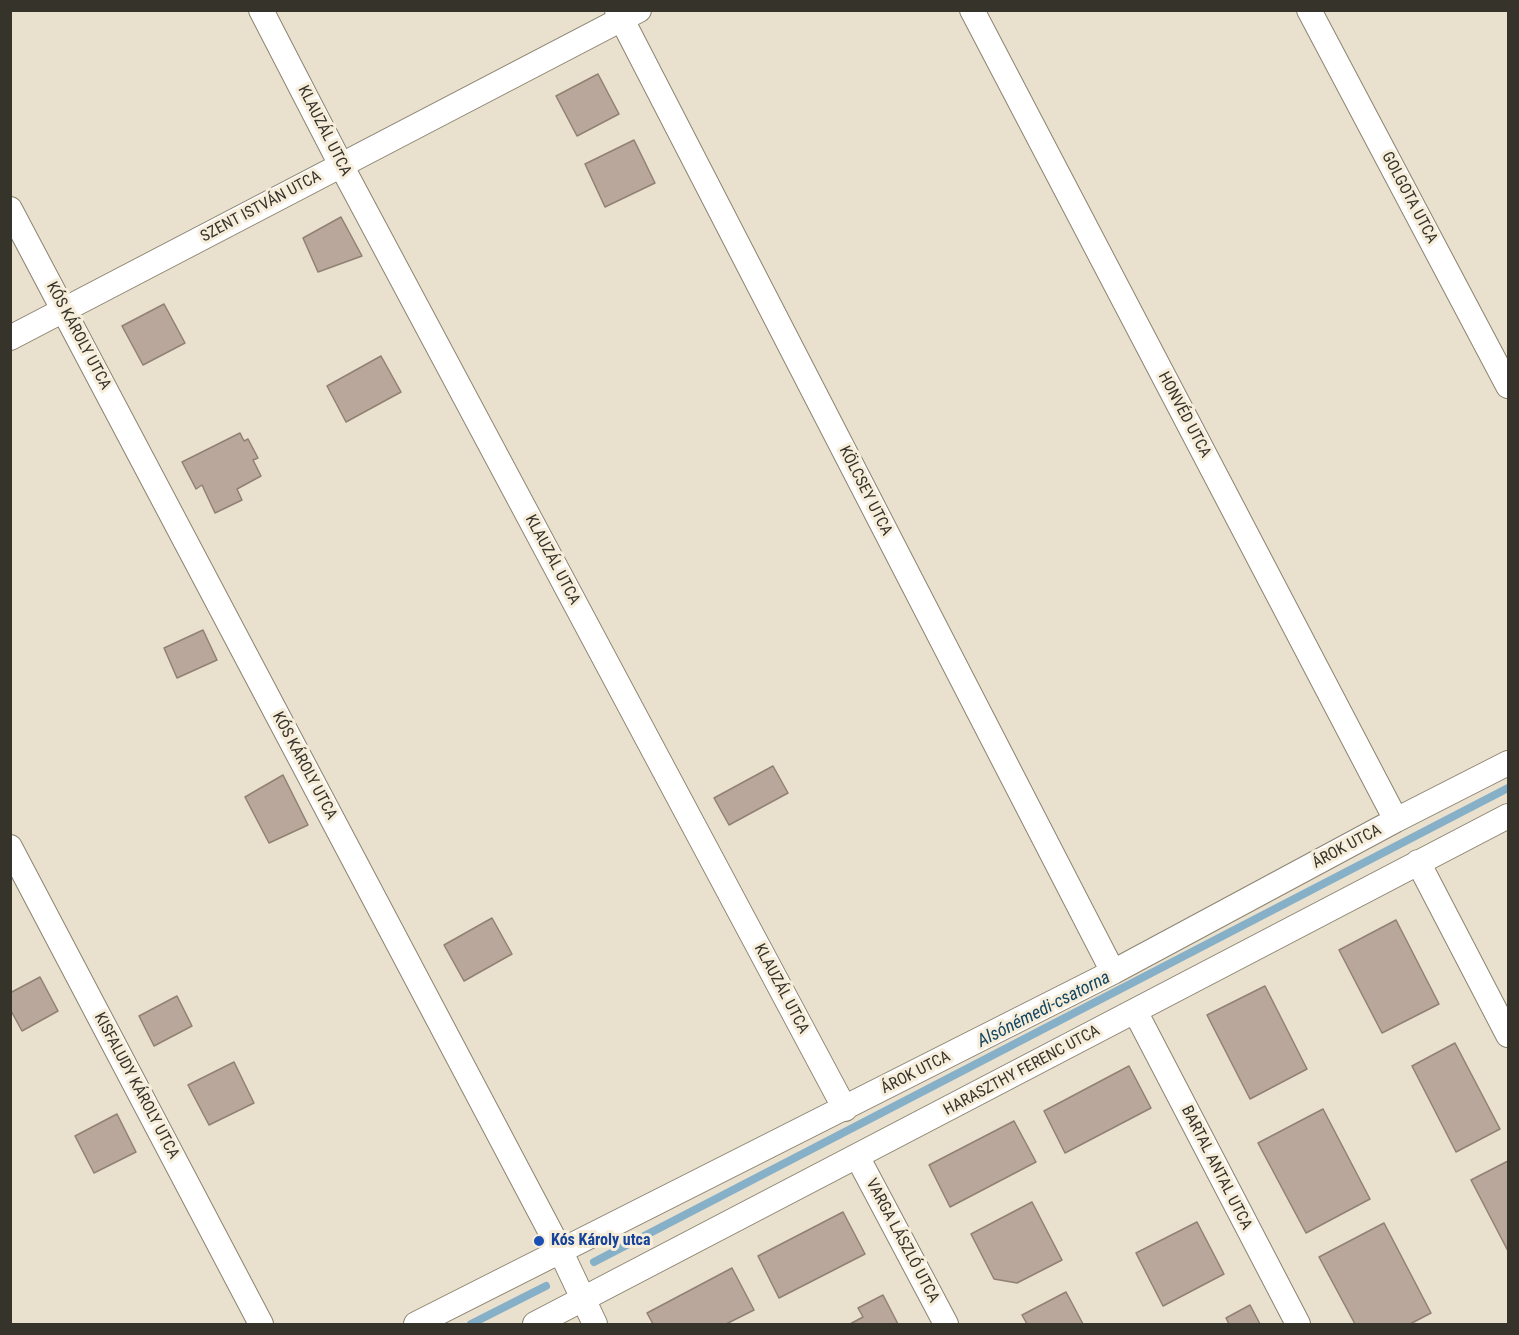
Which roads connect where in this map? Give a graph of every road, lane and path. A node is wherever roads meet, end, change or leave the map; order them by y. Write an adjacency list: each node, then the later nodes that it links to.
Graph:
1 (261, 10): 5 (street, KLAUZÁL UTCA)
2 (972, 10): 12 (street, HONVÉD UTCA)
3 (1309, 10): 9 (street, GOLGOTA UTCA)
4 (626, 14): 5 (street, SZENT ISTVÁN UTCA); 15 (street, KÖLCSEY UTCA)
5 (341, 165): 7 (street, SZENT ISTVÁN UTCA); 18 (street, KLAUZÁL UTCA)
6 (10, 209): 7 (street, KÓS KÁROLY UTCA)
7 (64, 310): 8 (street, SZENT ISTVÁN UTCA); 20 (street, KÓS KÁROLY UTCA)
8 (10, 338)
9 (1509, 386)
10 (1509, 764): 12 (street, ÁROK UTCA)
11 (1509, 816): 14 (street, HARASZTHY FERENC UTCA)
12 (1396, 820): 15 (street, ÁROK UTCA)
13 (10, 847): 22 (street, KISFALUDY KÁROLY UTCA)
14 (1418, 862): 16 (street, HARASZTHY FERENC UTCA); 17 (street)
15 (1113, 972): 18 (street, ÁROK UTCA)
16 (1135, 1011): 19 (street, HARASZTHY FERENC UTCA); 27 (street, BARTAL ANTAL UTCA)
17 (1509, 1035)
18 (844, 1109): 20 (street, ÁROK UTCA)
19 (858, 1158): 21 (street, HARASZTHY FERENC UTCA); 26 (street, VARGA LÁSZLÓ UTCA)
20 (560, 1250): 21 (street, KÓS KÁROLY UTCA); 23 (street, ÁROK UTCA)
21 (583, 1300): 24 (street, HARASZTHY FERENC UTCA); 25 (street, KÓS KÁROLY UTCA)
22 (261, 1324)
23 (416, 1324)
24 (535, 1324)
25 (595, 1324)
26 (946, 1324)
27 (1298, 1324)

